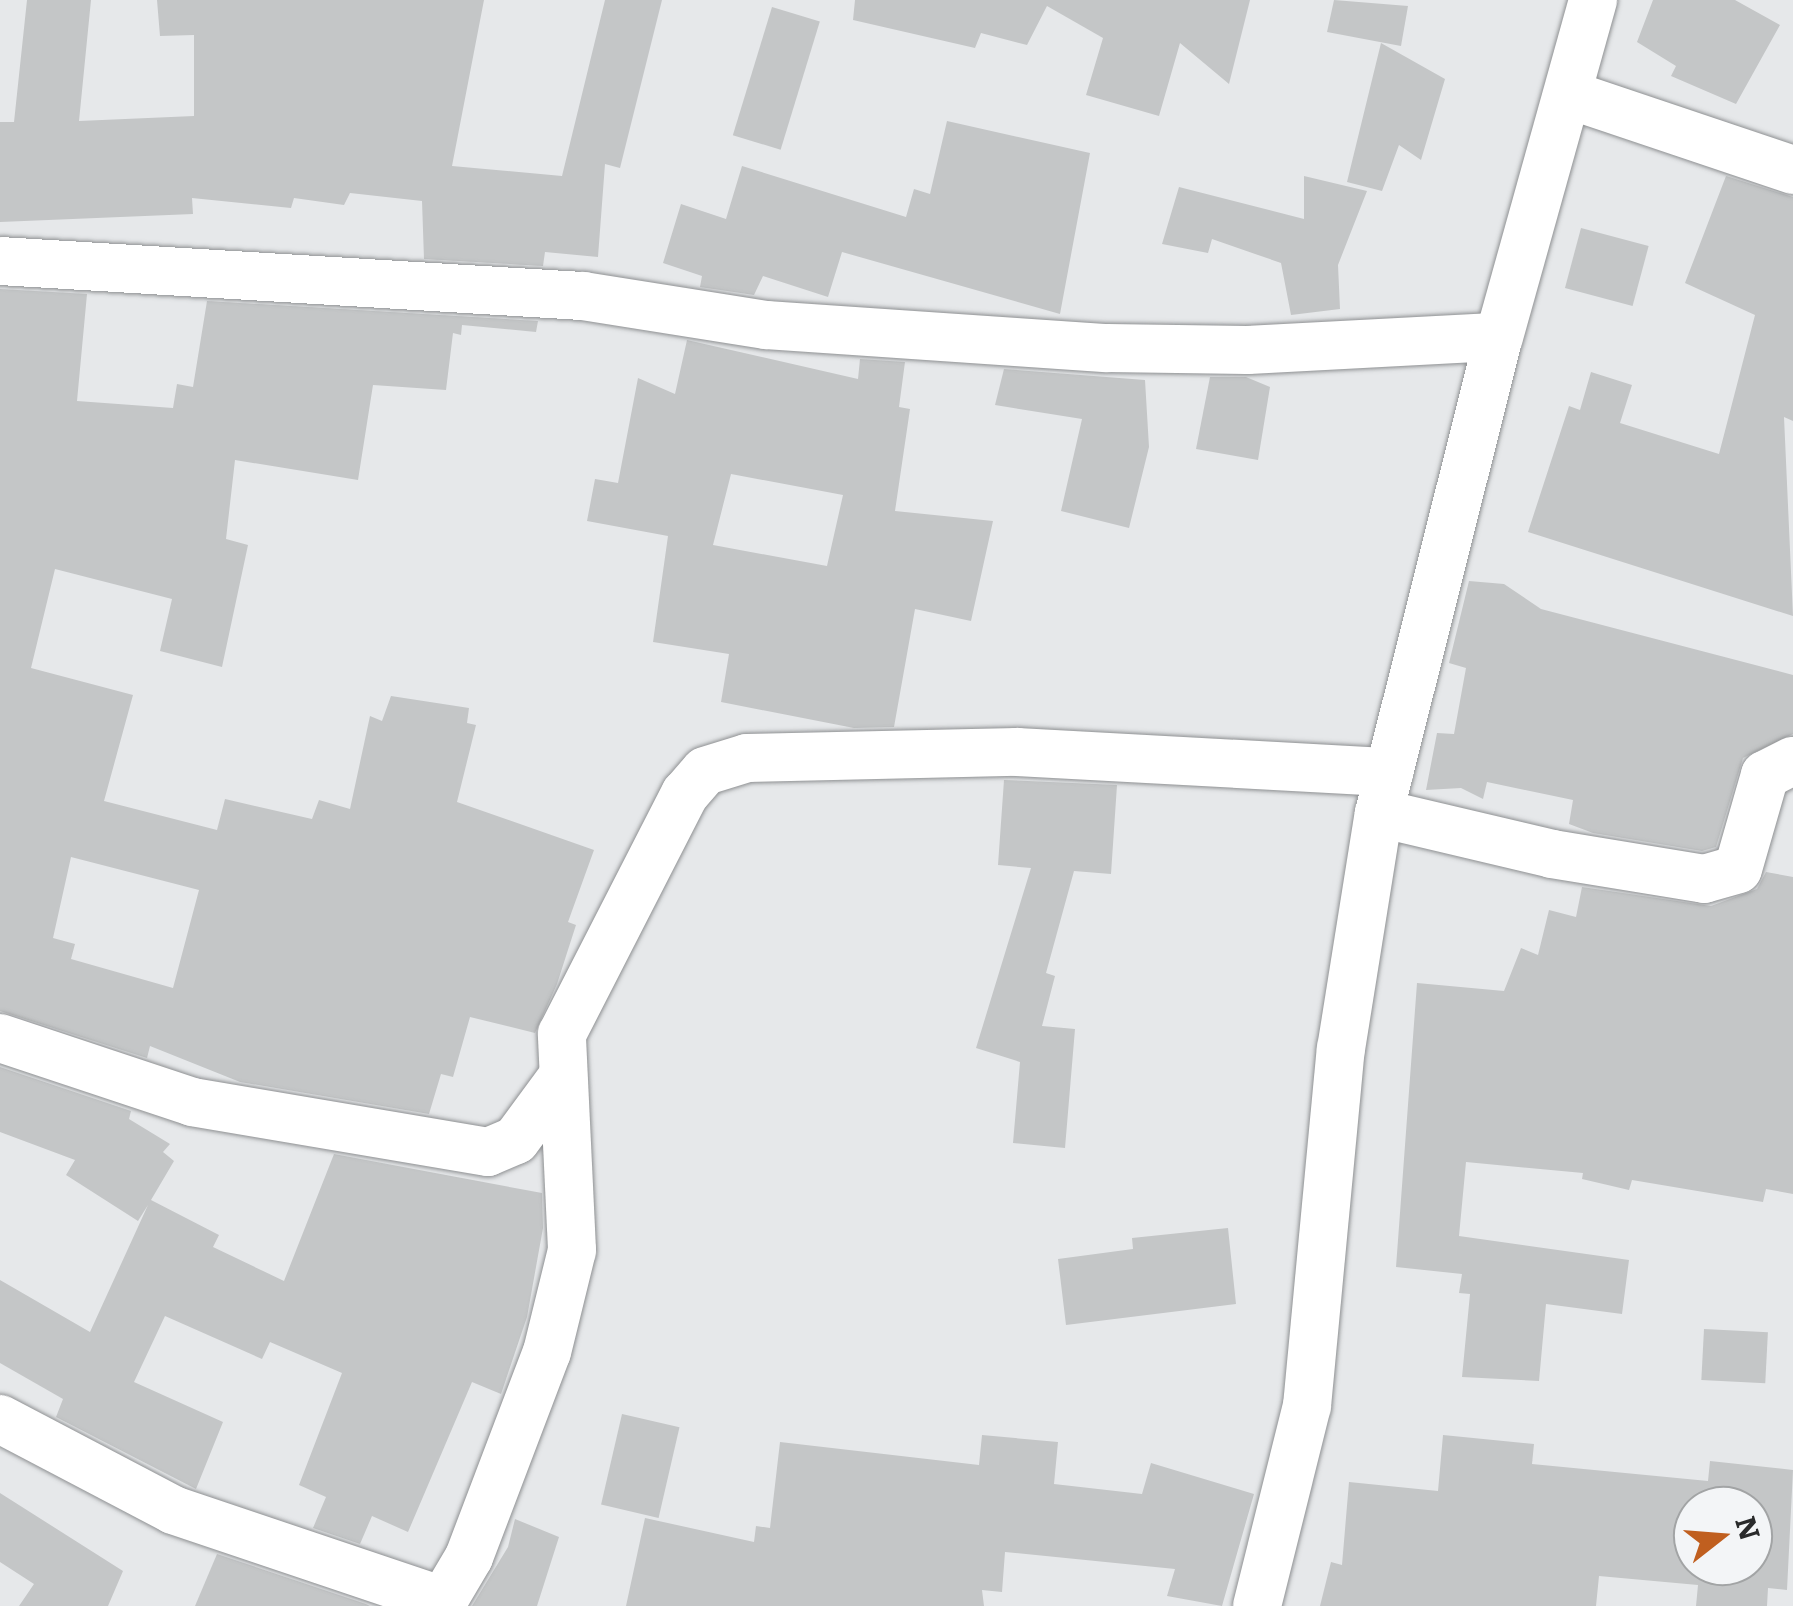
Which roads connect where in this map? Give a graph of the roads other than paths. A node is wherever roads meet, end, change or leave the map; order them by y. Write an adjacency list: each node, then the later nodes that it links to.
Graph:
1 (1593, 0): 2 (street)
2 (1570, 95): 3 (street); 5 (street)
3 (1793, 170)
4 (0, 261): 5 (street)
5 (1499, 337): 7 (street)
6 (1793, 761): 7 (street)
7 (1384, 792): 9 (street); 12 (street)
8 (0, 1038): 9 (street)
9 (560, 1080): 11 (street)
10 (0, 1418): 11 (street)
11 (447, 1604)
12 (1258, 1606)

